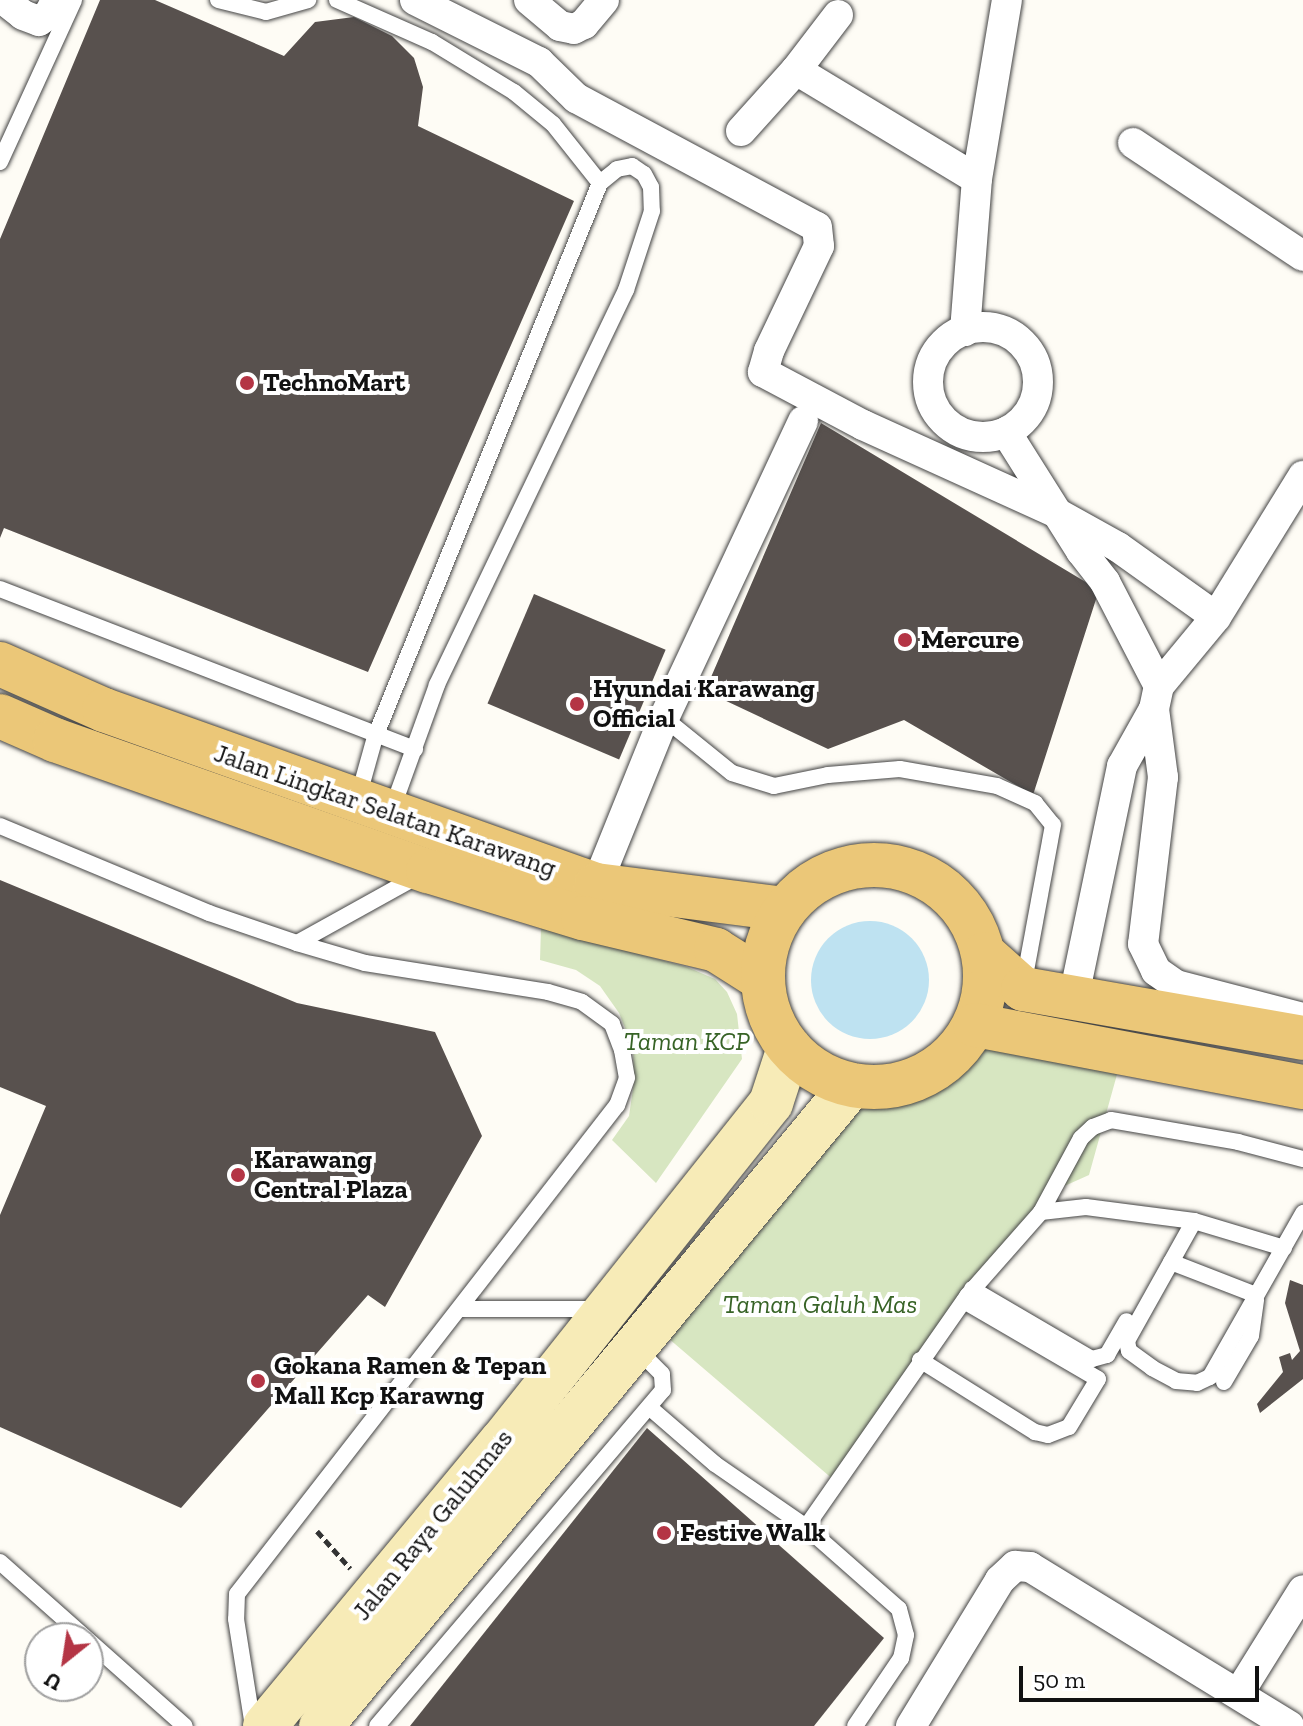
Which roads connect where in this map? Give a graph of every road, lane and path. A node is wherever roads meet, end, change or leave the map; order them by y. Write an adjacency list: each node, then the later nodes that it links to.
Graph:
1 (4, 0): 2 (street)
2 (56, 0)
3 (74, 0): 15 (lane)
4 (218, 0): 5 (lane)
5 (308, 0)
6 (337, 0): 17 (lane)
7 (415, 0): 23 (street)
8 (529, 0): 9 (street)
9 (604, 0)
10 (1007, 0): 16 (street)
11 (833, 5): 12 (street)
12 (796, 70): 13 (street); 16 (street)
13 (741, 131)
14 (1133, 143): 18 (street)
15 (0, 162)
16 (977, 179): 19 (street)
17 (600, 183): 30 (lane); 31 (lane)
18 (1303, 256)
19 (965, 331): 21 (street); 21 (street)
20 (803, 421): 29 (street)
21 (1006, 432): 23 (street)
22 (1303, 476): 25 (street)
23 (1057, 513): 25 (street); 27 (street)
24 (0, 589): 30 (lane)
25 (1216, 617): 27 (street)
26 (0, 664): 32 (main road, Jalan Lingkar Selatan Karawang)
27 (1156, 697): 41 (street); 42 (street)
28 (0, 716): 34 (main road, Jalan Lingkar Selatan Karawang)
29 (664, 718): 35 (street); 40 (lane)
30 (375, 737): 31 (lane); 32 (lane)
31 (415, 749): 32 (lane)
32 (373, 808): 35 (main road, Jalan Lingkar Selatan Karawang)
33 (0, 826): 37 (lane)
34 (428, 871): 35 (main road, Jalan Lingkar Selatan Karawang); 37 (lane)
35 (590, 901): 36 (main road, Jalan Lingkar Selatan Karawang); 39 (main road, Jalan Lingkar Selatan Karawang)
36 (784, 909): 38 (main road); 39 (main road)
37 (297, 943): 58 (lane)
38 (984, 954): 40 (main road); 43 (main road)
39 (762, 979): 45 (main road)
40 (1023, 989): 41 (main road)
41 (1074, 996): 44 (main road)
42 (1303, 1018)
43 (975, 1025): 46 (main road); 47 (main road)
44 (1303, 1038)
45 (789, 1048): 46 (main road); 48 (main road, Jalan Raya Galuhmas)
46 (852, 1085): 49 (main road, Jalan Raya Galuhmas)
47 (1303, 1087)
48 (771, 1103): 49 (main road); 59 (main road, Jalan Raya Galuhmas)
49 (817, 1128): 60 (main road, Jalan Raya Galuhmas)
50 (1303, 1159): 51 (lane)
51 (1041, 1212): 53 (lane); 56 (lane)
52 (1303, 1213): 54 (lane)
53 (1189, 1221): 54 (lane); 55 (lane); 56 (lane)
54 (1284, 1248): 57 (lane)
55 (1171, 1262): 57 (lane); 57 (lane)
56 (968, 1295): 61 (lane); 61 (lane)
57 (1256, 1295): 62 (lane)
58 (461, 1309): 59 (lane); 64 (lane)
59 (605, 1309): 68 (main road, Jalan Raya Galuhmas)
60 (636, 1348): 63 (lane); 74 (main road, Jalan Raya Galuhmas)
61 (920, 1360): 65 (lane)
62 (1224, 1382)
63 (649, 1407): 65 (lane); 75 (lane)
64 (302, 1514): 68 (path); 72 (lane)
65 (806, 1527): 76 (lane)
66 (0, 1562): 71 (lane)
67 (1303, 1590): 69 (street)
68 (375, 1595): 73 (main road, Jalan Raya Galuhmas)
69 (1239, 1693): 70 (street); 77 (street)
70 (923, 1722)
71 (185, 1726)
72 (253, 1726)
73 (265, 1726)
74 (321, 1726)
75 (377, 1726)
76 (855, 1726)
77 (1289, 1726)

